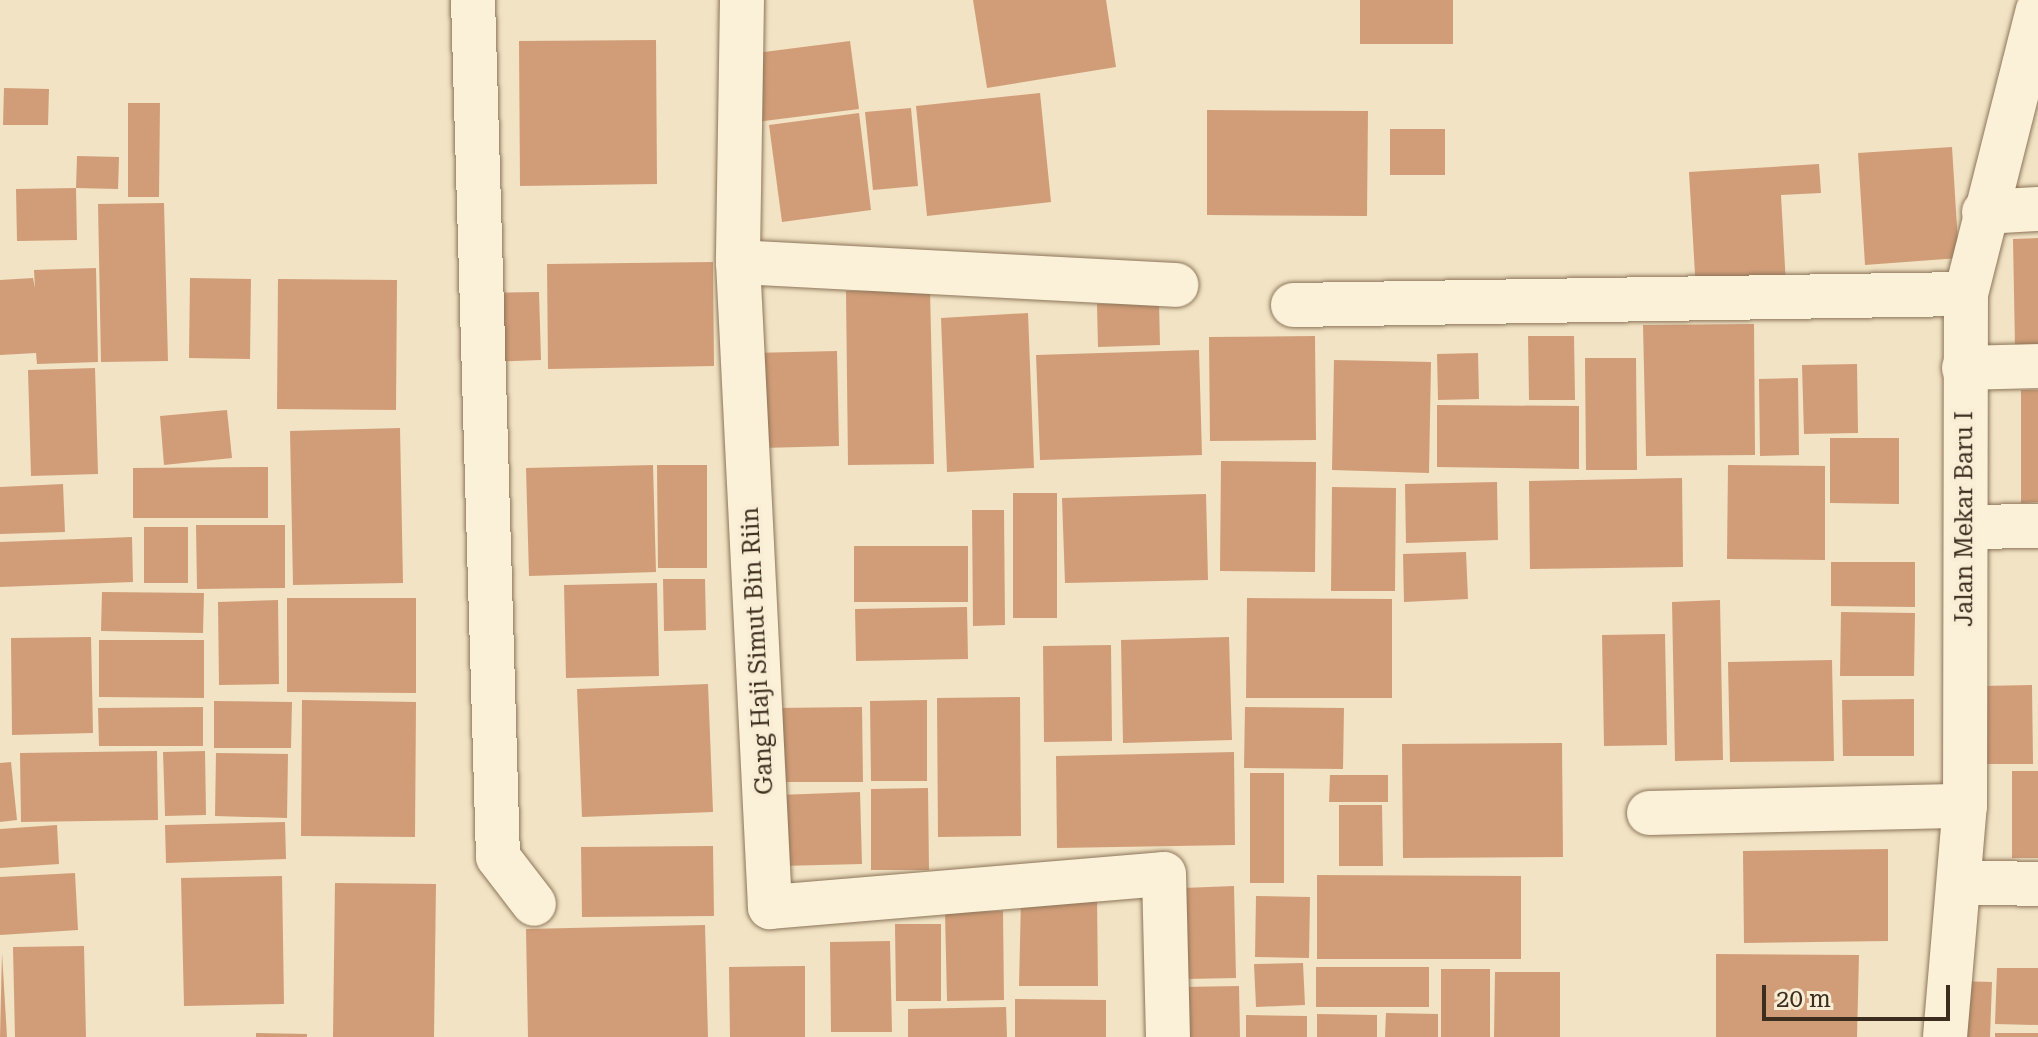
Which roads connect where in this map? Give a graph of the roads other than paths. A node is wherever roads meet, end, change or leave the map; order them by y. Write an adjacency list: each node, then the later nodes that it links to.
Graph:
1 (473, 0): 18 (street)
2 (742, 0): 6 (street, Gang Haji Simut Bin Riin)
3 (2038, 10): 5 (street, Jalan Mekar Baru I)
4 (2038, 209): 5 (street)
5 (1984, 212): 8 (street, Jalan Mekar Baru I)
6 (738, 262): 7 (street); 19 (street, Gang Haji Simut Bin Riin)
7 (1176, 285)
8 (1966, 294): 9 (street); 11 (street, Jalan Mekar Baru I)
9 (1293, 305)
10 (2038, 366): 11 (street)
11 (1964, 368): 13 (street, Jalan Mekar Baru I)
12 (2038, 526): 13 (street)
13 (1966, 527): 14 (street, Jalan Mekar Baru I)
14 (1965, 806): 15 (street); 16 (street, Jalan Mekar Baru I)
15 (1649, 813)
16 (1959, 882): 17 (street); 20 (street, Jalan Mekar Baru I)
17 (2038, 884)
18 (534, 904)
19 (1168, 1037)
20 (1945, 1037)

